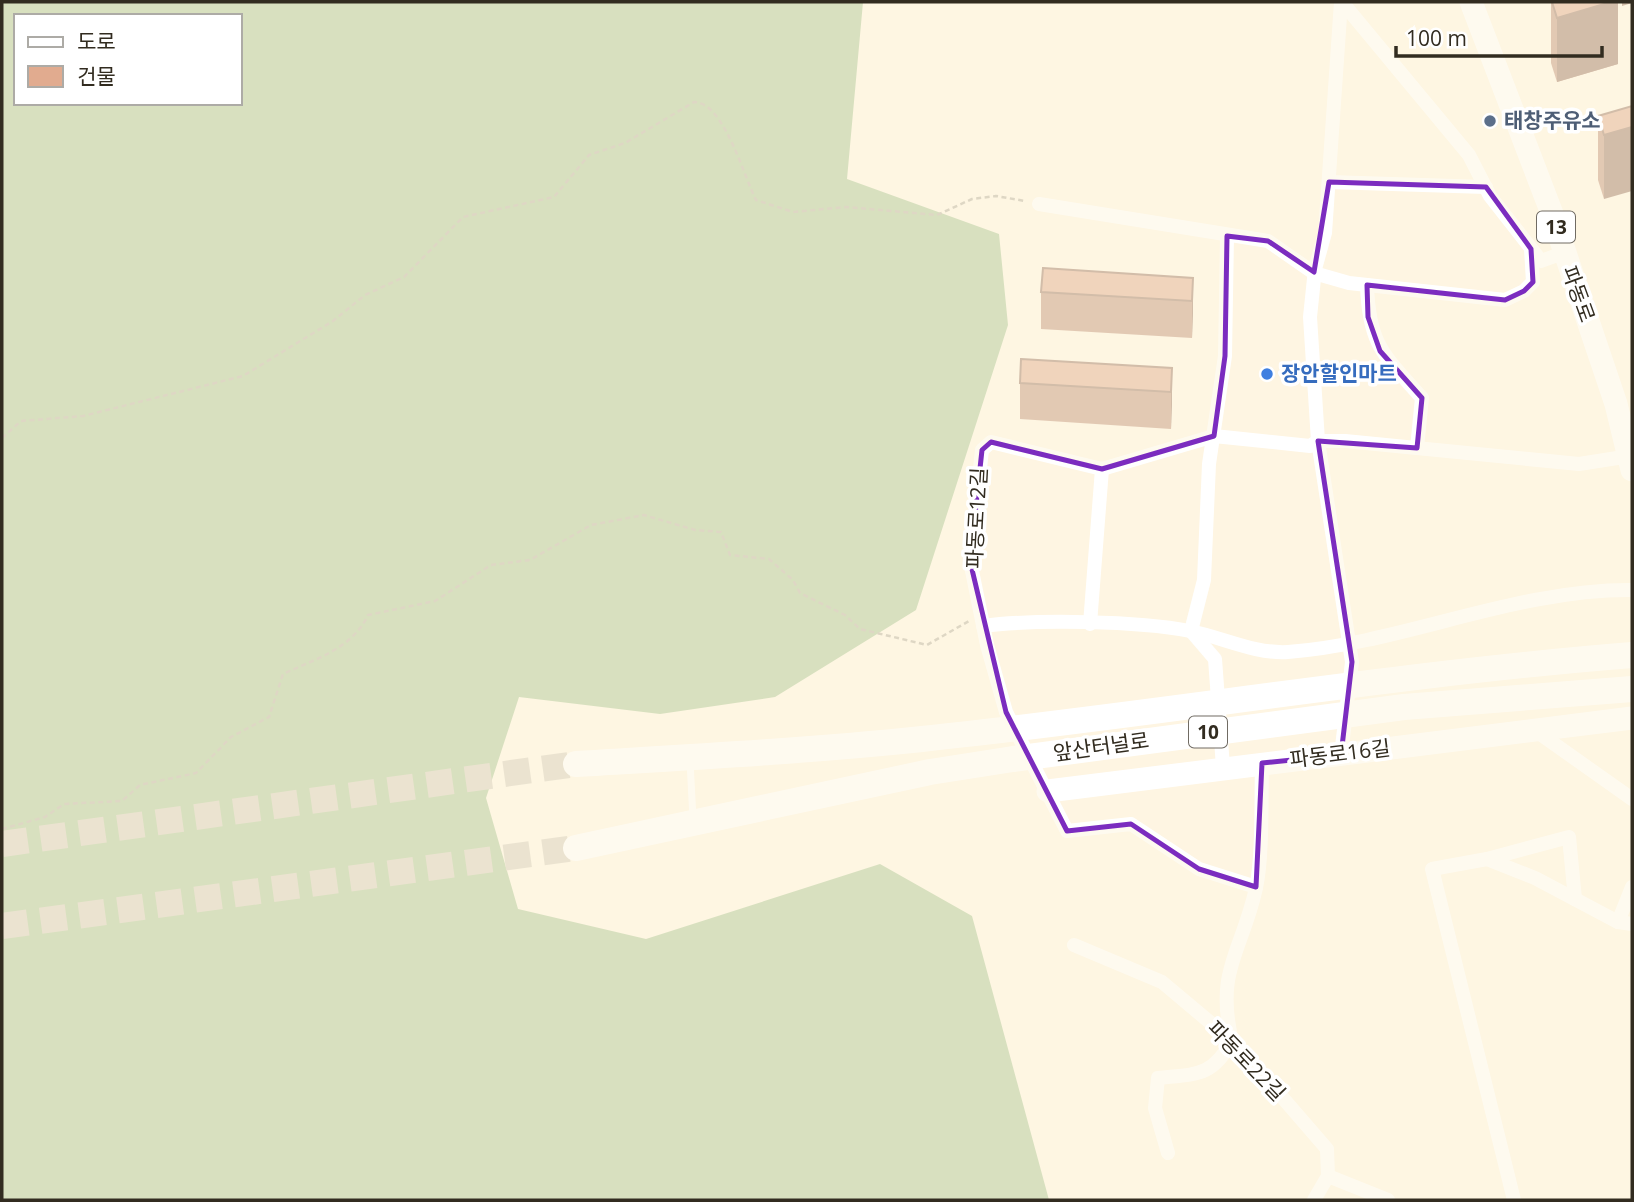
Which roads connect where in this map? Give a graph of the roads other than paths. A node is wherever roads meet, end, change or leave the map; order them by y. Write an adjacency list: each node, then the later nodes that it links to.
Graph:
1 (1341, 2): 3 (street); 4 (street)
2 (1471, 2): 8 (main road, 파동로 / 13)
3 (1329, 182): 4 (street); 9 (street)
4 (1486, 187): 7 (street)
5 (1039, 204): 6 (street)
6 (1227, 236): 9 (street); 11 (street)
7 (1531, 249): 8 (street); 10 (street)
8 (1563, 253): 14 (main road, 파동로 / 13)
9 (1314, 273): 10 (street); 12 (street)
10 (1367, 285): 13 (street)
11 (1214, 436): 12 (street); 15 (street); 19 (street)
12 (1318, 441): 13 (street); 20 (street)
13 (1417, 448): 14 (street)
14 (1631, 463)
15 (1102, 469): 17 (street, 파동로12길); 18 (street)
16 (1632, 590): 20 (street)
17 (982, 622): 18 (street); 29 (street, 파동로12길)
18 (1090, 624): 19 (street)
19 (1191, 631): 20 (street); 27 (street)
20 (1351, 644): 25 (street)
21 (1632, 655): 26 (highway, 앞산터널로 / 10)
22 (1632, 689): 31 (highway, 앞산터널로 / 10)
23 (1632, 719): 24 (main road, 파동로16길)
24 (1534, 730): 25 (main road, 파동로16길); 30 (street)
25 (1341, 755): 27 (street)
26 (690, 757): 28 (highway, 앞산터널로 / 10); 31 (lane)
27 (1262, 763): 29 (main road, 파동로16길); 34 (street)
28 (576, 764)
29 (1048, 791): 34 (street, 파동로12길)
30 (1632, 799)
31 (693, 823): 32 (highway, 앞산터널로 / 10)
32 (576, 848)
33 (1487, 859): 36 (street); 36 (street); 44 (street)
34 (1256, 887): 39 (street)
35 (1632, 887): 37 (street)
36 (1575, 899): 37 (street)
37 (1625, 923)
38 (1074, 946): 39 (street, 파동로22길)
39 (1232, 1041): 40 (street); 41 (street, 파동로22길)
40 (1168, 1153)
41 (1328, 1176): 42 (street); 43 (street)
42 (1314, 1200)
43 (1388, 1200)
44 (1514, 1200)

